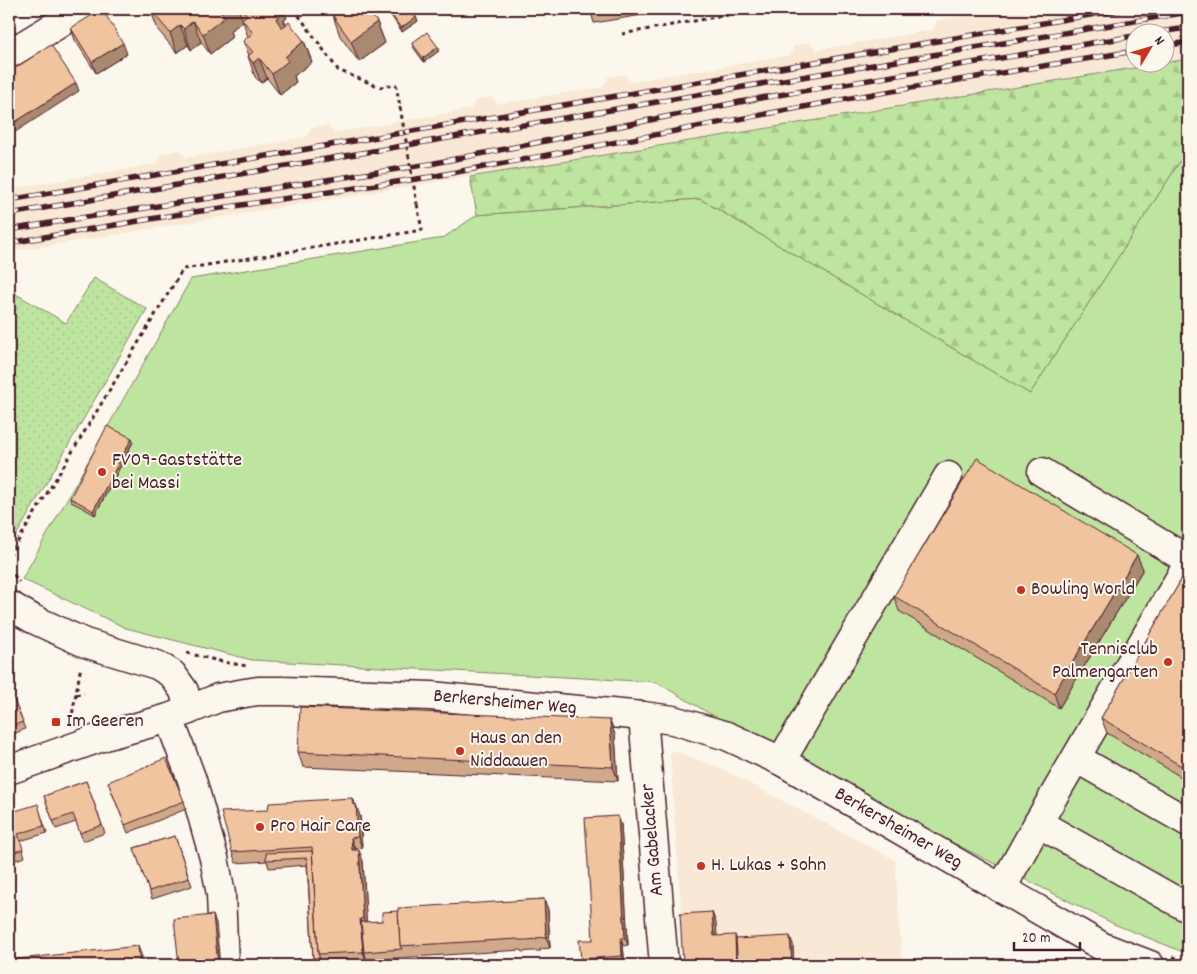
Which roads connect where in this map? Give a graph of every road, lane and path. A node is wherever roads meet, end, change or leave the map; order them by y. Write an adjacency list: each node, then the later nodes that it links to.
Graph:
1 (83, 9): 5 (street)
2 (294, 9): 8 (path, bridge)
3 (760, 9): 4 (path)
4 (622, 34)
5 (9, 54)
6 (1042, 472): 9 (street)
7 (948, 476): 19 (street)
8 (9, 556)
9 (1188, 560)
10 (1188, 564): 18 (street)
11 (9, 605): 12 (street)
12 (85, 642): 14 (path); 15 (street)
13 (84, 693): 14 (path)
14 (76, 696): 17 (path)
15 (179, 714): 16 (street, Berkersheimer Weg); 20 (street, Berkersheimer Weg); 26 (street)
16 (643, 716): 19 (street, Berkersheimer Weg); 27 (street, Am Gabelacker)
17 (63, 724)
18 (1076, 758): 21 (street); 22 (street)
19 (781, 761): 23 (street, Berkersheimer Weg)
20 (9, 770)
21 (1188, 822)
22 (1038, 823): 23 (street); 24 (street)
23 (1000, 888): 25 (street, Berkersheimer Weg)
24 (1188, 908)
25 (1103, 956): 28 (street); 29 (street, Berkersheimer Weg)
26 (224, 965)
27 (664, 965)
28 (1126, 965)
29 (1150, 965)

